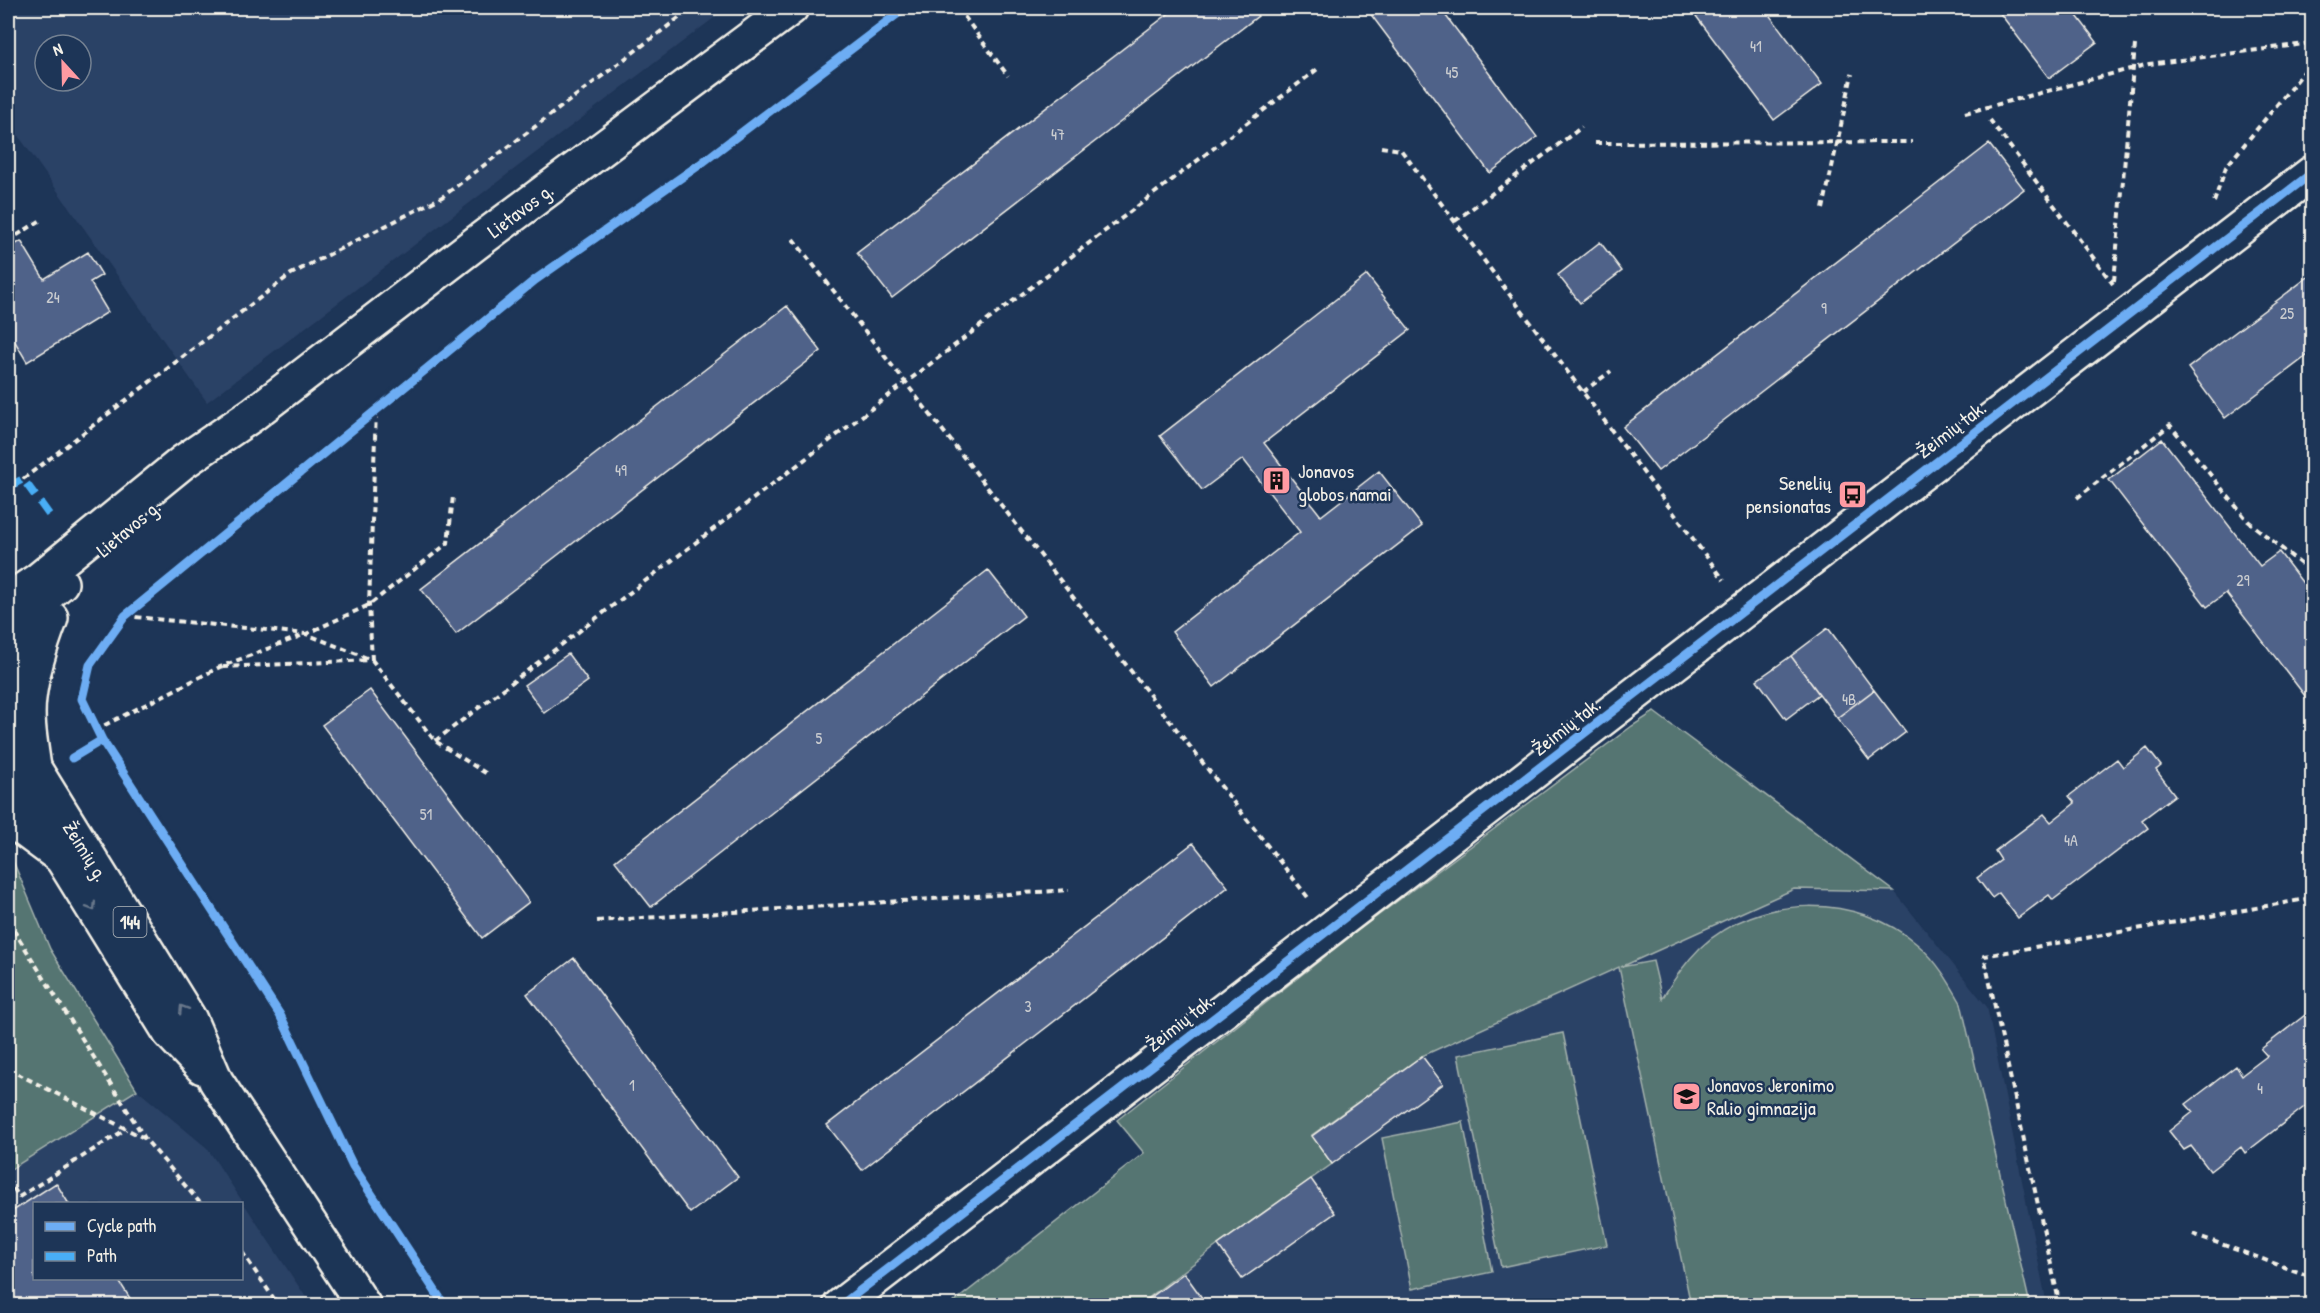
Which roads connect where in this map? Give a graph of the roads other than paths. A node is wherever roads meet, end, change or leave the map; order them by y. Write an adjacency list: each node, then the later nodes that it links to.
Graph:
1 (791, 8): 3 (main road, Lietavos g.)
2 (2313, 173): 13 (main road, Žeimių tak.)
3 (67, 567): 4 (main road); 5 (main road, Lietavos g.); 6 (main road, Lietavos g.); 8 (main road)
4 (8, 575)
5 (8, 600)
6 (12, 638): 7 (main road, Žeimių g. / 144)
7 (8, 696): 8 (main road, Žeimių g. / 144)
8 (21, 770): 10 (main road, Žeimių g. / 144); 11 (main road, Žeimių g. / 144, one-way to 8)
9 (8, 818): 10 (main road)
10 (62, 858): 11 (main road, Žeimių g. / 144, one-way to 11)
11 (216, 1081): 12 (main road, Žeimių g. / 144)
12 (364, 1305)
13 (840, 1305)

